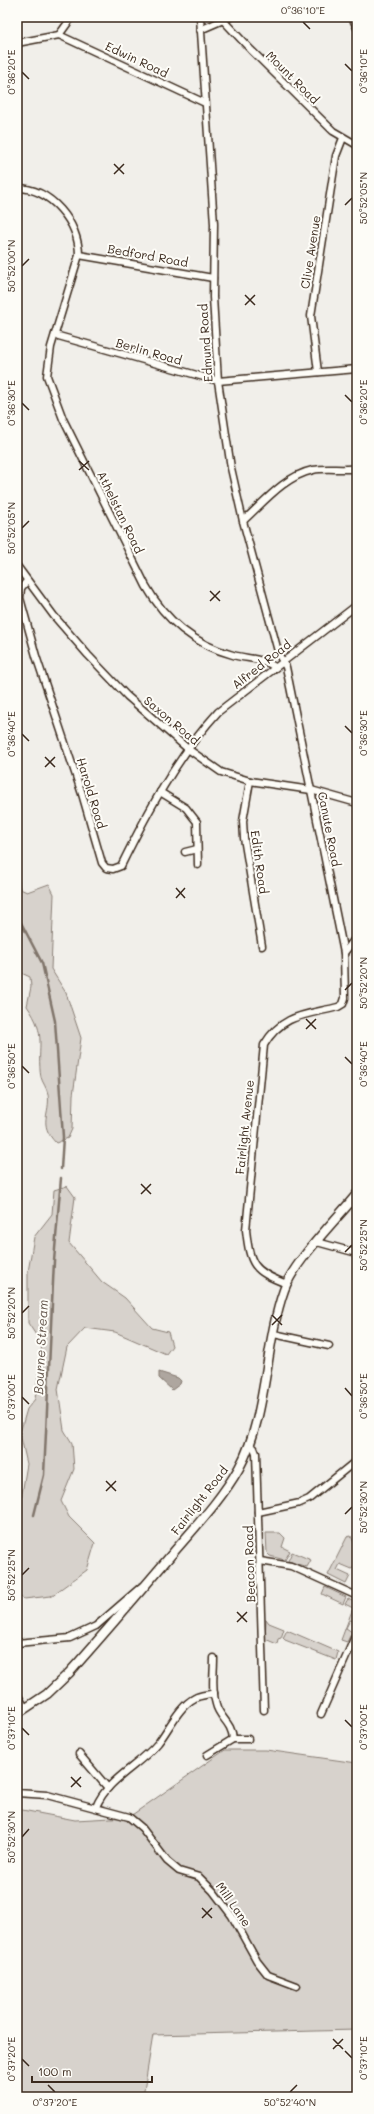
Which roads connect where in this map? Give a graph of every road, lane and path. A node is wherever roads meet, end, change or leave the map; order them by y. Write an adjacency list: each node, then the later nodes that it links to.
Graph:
1 (72, 17): 8 (street)
2 (200, 17): 7 (street, Edmund Road)
3 (230, 17): 5 (street)
4 (352, 17): 6 (street)
5 (221, 19): 7 (street); 11 (street, Mount Road)
6 (357, 28)
7 (200, 30): 10 (street, Edmund Road)
8 (60, 35): 9 (street); 10 (street, Edwin Road)
9 (17, 43)
10 (205, 103): 15 (street, Edmund Road)
11 (343, 138): 12 (street, Mount Road); 18 (street, Clive Avenue)
12 (357, 145)
13 (17, 188): 14 (street, Athelstan Road)
14 (79, 255): 15 (street, Bedford Road); 16 (street, Athelstan Road)
15 (213, 278): 19 (street, Edmund Road)
16 (55, 335): 19 (street, Berlin Road); 27 (street, Athelstan Road)
17 (357, 369): 18 (street, Berlin Road)
18 (318, 372): 19 (street, Berlin Road)
19 (218, 381): 21 (street, Edmund Road)
20 (357, 468): 21 (street)
21 (243, 520): 26 (street, Edmund Road)
22 (17, 566): 23 (street)
23 (19, 574): 24 (street, Saxon Road)
24 (27, 581): 28 (street, Saxon Road); 31 (street, Harold Road)
25 (357, 605): 26 (street, Alfred Road)
26 (282, 660): 27 (street, Alfred Road); 30 (street, Canute Road)
27 (275, 666): 28 (street, Alfred Road)
28 (188, 749): 29 (street, Saxon Road); 31 (street, Harold Road)
29 (250, 781): 30 (street, Saxon Road); 37 (street, Edith Road)
30 (311, 790): 32 (street, Saxon Road); 38 (street, Canute Road)
31 (160, 792): 33 (street)
32 (357, 803)
33 (197, 849): 34 (street); 35 (street)
34 (185, 852)
35 (198, 865)
36 (357, 936): 38 (street)
37 (262, 946)
38 (344, 953): 39 (street, Canute Road)
39 (343, 1004): 43 (street, Fairlight Avenue)
40 (357, 1194): 41 (street, Fairlight Road)
41 (317, 1242): 42 (street); 43 (street, Fairlight Road)
42 (357, 1253)
43 (287, 1284): 44 (street, Fairlight Road)
44 (274, 1334): 45 (street); 46 (street, Fairlight Road)
45 (329, 1346)
46 (249, 1445): 48 (street, Beacon Road); 50 (street, Fairlight Road)
47 (357, 1460): 48 (street)
48 (258, 1512): 49 (street, Beacon Road)
49 (260, 1561): 51 (street); 58 (street, Beacon Road)
50 (147, 1583): 53 (street); 57 (street, Fairlight Road)
51 (357, 1596)
52 (357, 1632): 60 (street)
53 (17, 1643)
54 (214, 1658): 55 (street)
55 (214, 1693): 61 (street); 65 (street)
56 (17, 1694): 57 (street)
57 (25, 1708): 59 (street, Fairlight Road)
58 (264, 1710)
59 (17, 1714)
60 (321, 1714)
61 (233, 1739): 62 (street); 64 (street)
62 (248, 1739)
63 (79, 1754): 65 (street)
64 (207, 1755)
65 (108, 1788): 67 (street)
66 (17, 1793): 67 (street, Mill Lane)
67 (96, 1807): 68 (street, Mill Lane)
68 (297, 1986)

